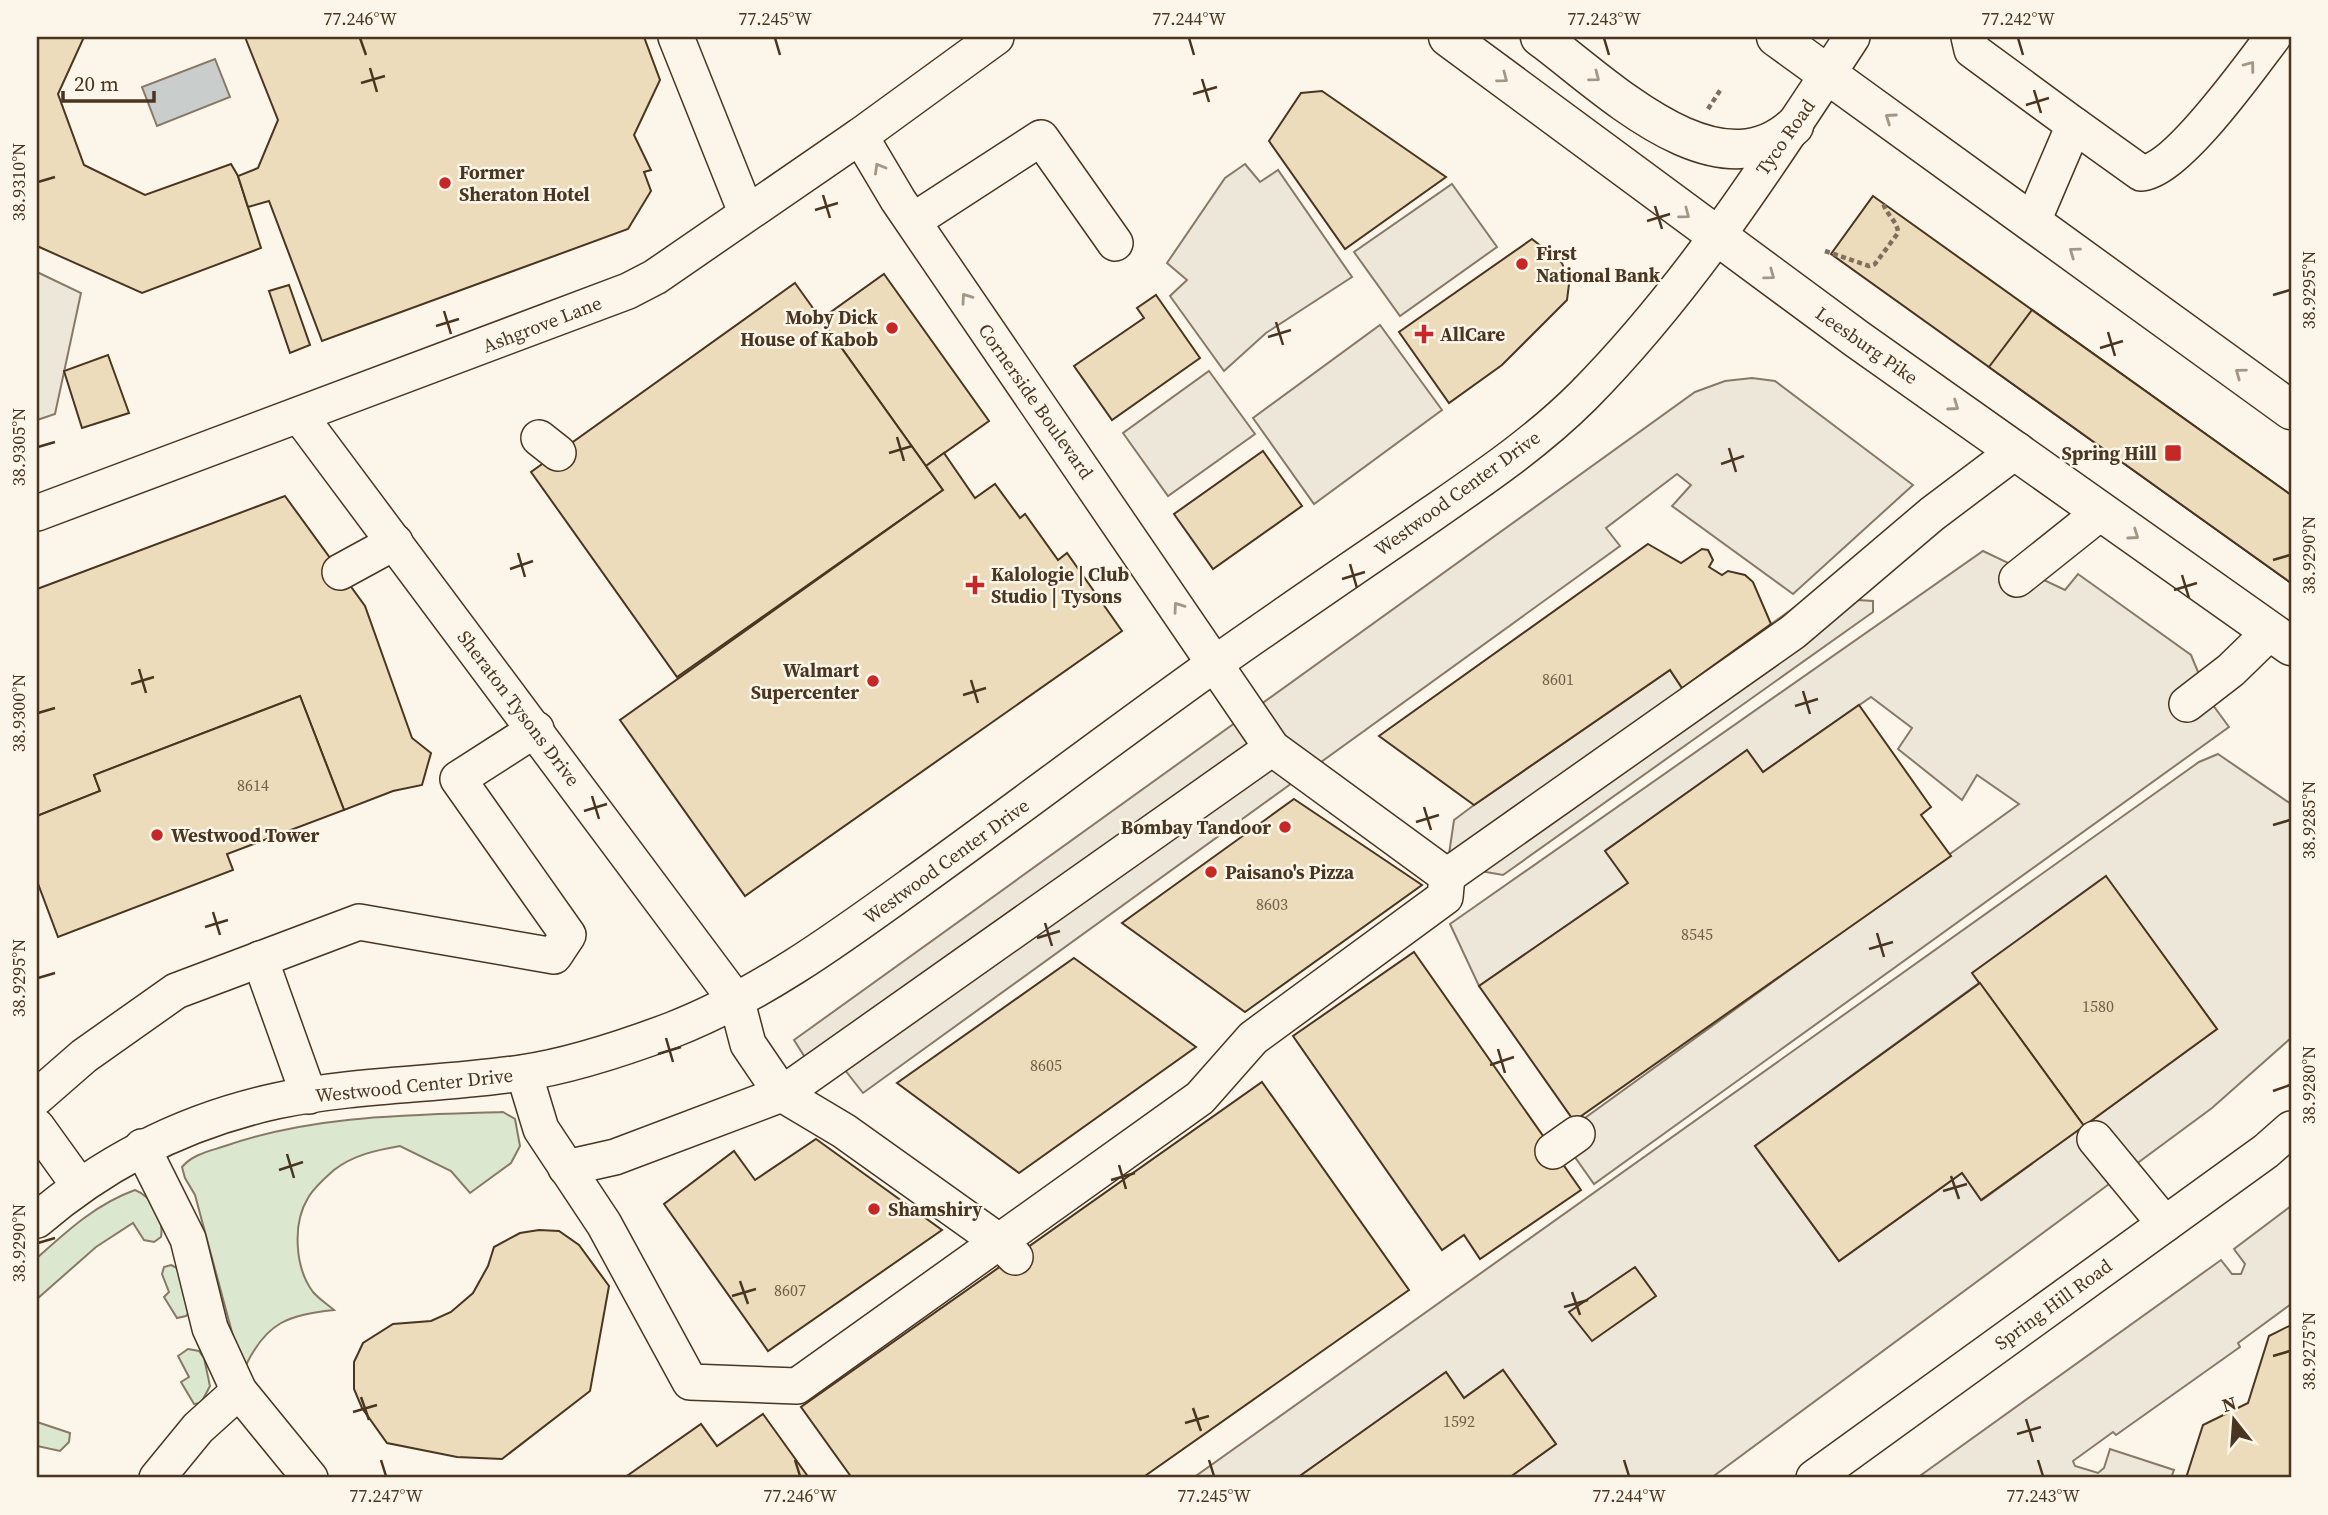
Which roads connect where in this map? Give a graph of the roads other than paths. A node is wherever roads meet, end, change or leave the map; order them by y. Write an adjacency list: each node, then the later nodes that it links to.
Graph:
1 (676, 37): 13 (street)
2 (996, 37): 12 (street, Ashgrove Lane)
3 (1448, 37): 16 (highway, Leesburg Pike, one-way to 16)
4 (1540, 37): 11 (highway, one-way to 11)
5 (1776, 37): 9 (highway)
6 (1852, 37): 9 (street, Tyco Road)
7 (1969, 37): 10 (street)
8 (2273, 37): 10 (street, one-way to 8)
9 (1828, 74): 11 (street, Tyco Road); 15 (highway, one-way to 9)
10 (2074, 125): 15 (street)
11 (1794, 126): 16 (street, Tyco Road)
12 (860, 136): 13 (street, Ashgrove Lane); 14 (street, Cornerside Boulevard, one-way to 12)
13 (746, 212): 19 (street, Ashgrove Lane)
14 (913, 221): 17 (street); 27 (street, Cornerside Boulevard, one-way to 14)
15 (2033, 221): 18 (highway, one-way to 15)
16 (1715, 236): 20 (highway, Leesburg Pike, one-way to 20); 27 (street, Westwood Center Drive)
17 (1115, 243)
18 (2291, 410)
19 (299, 415): 22 (street, Ashgrove Lane); 23 (street, Sheraton Tysons Drive)
20 (2017, 450): 21 (highway, Leesburg Pike); 31 (street)
21 (2101, 512): 25 (street); 26 (highway, Leesburg Pike, one-way to 26)
22 (37, 513)
23 (395, 542): 24 (street); 29 (street, Sheraton Tysons Drive)
24 (340, 572)
25 (2017, 579)
26 (2281, 639): 28 (street)
27 (1216, 663): 30 (street, Cornerside Boulevard); 33 (street, Westwood Center Drive)
28 (2188, 704)
29 (536, 729): 32 (street); 33 (street, Sheraton Tysons Drive)
30 (1272, 748): 31 (street); 35 (street)
31 (1447, 876): 46 (street)
32 (260, 959): 36 (street); 37 (street)
33 (737, 1002): 34 (street, Westwood Center Drive); 35 (street)
34 (524, 1073): 36 (street, Westwood Center Drive); 42 (street)
35 (782, 1094): 42 (street); 46 (street)
36 (309, 1096): 41 (street, Westwood Center Drive)
37 (37, 1097)
38 (37, 1127): 43 (street)
39 (2291, 1131): 45 (street, Spring Hill Road)
40 (2095, 1139): 45 (street)
41 (142, 1147): 43 (street, Westwood Center Drive); 47 (street)
42 (566, 1168): 46 (street)
43 (78, 1184): 44 (street, Westwood Center Drive)
44 (37, 1220)
45 (2165, 1224): 50 (street, Spring Hill Road)
46 (1008, 1250)
47 (240, 1391): 48 (street); 49 (street)
48 (157, 1478)
49 (310, 1478)
50 (1814, 1478)

